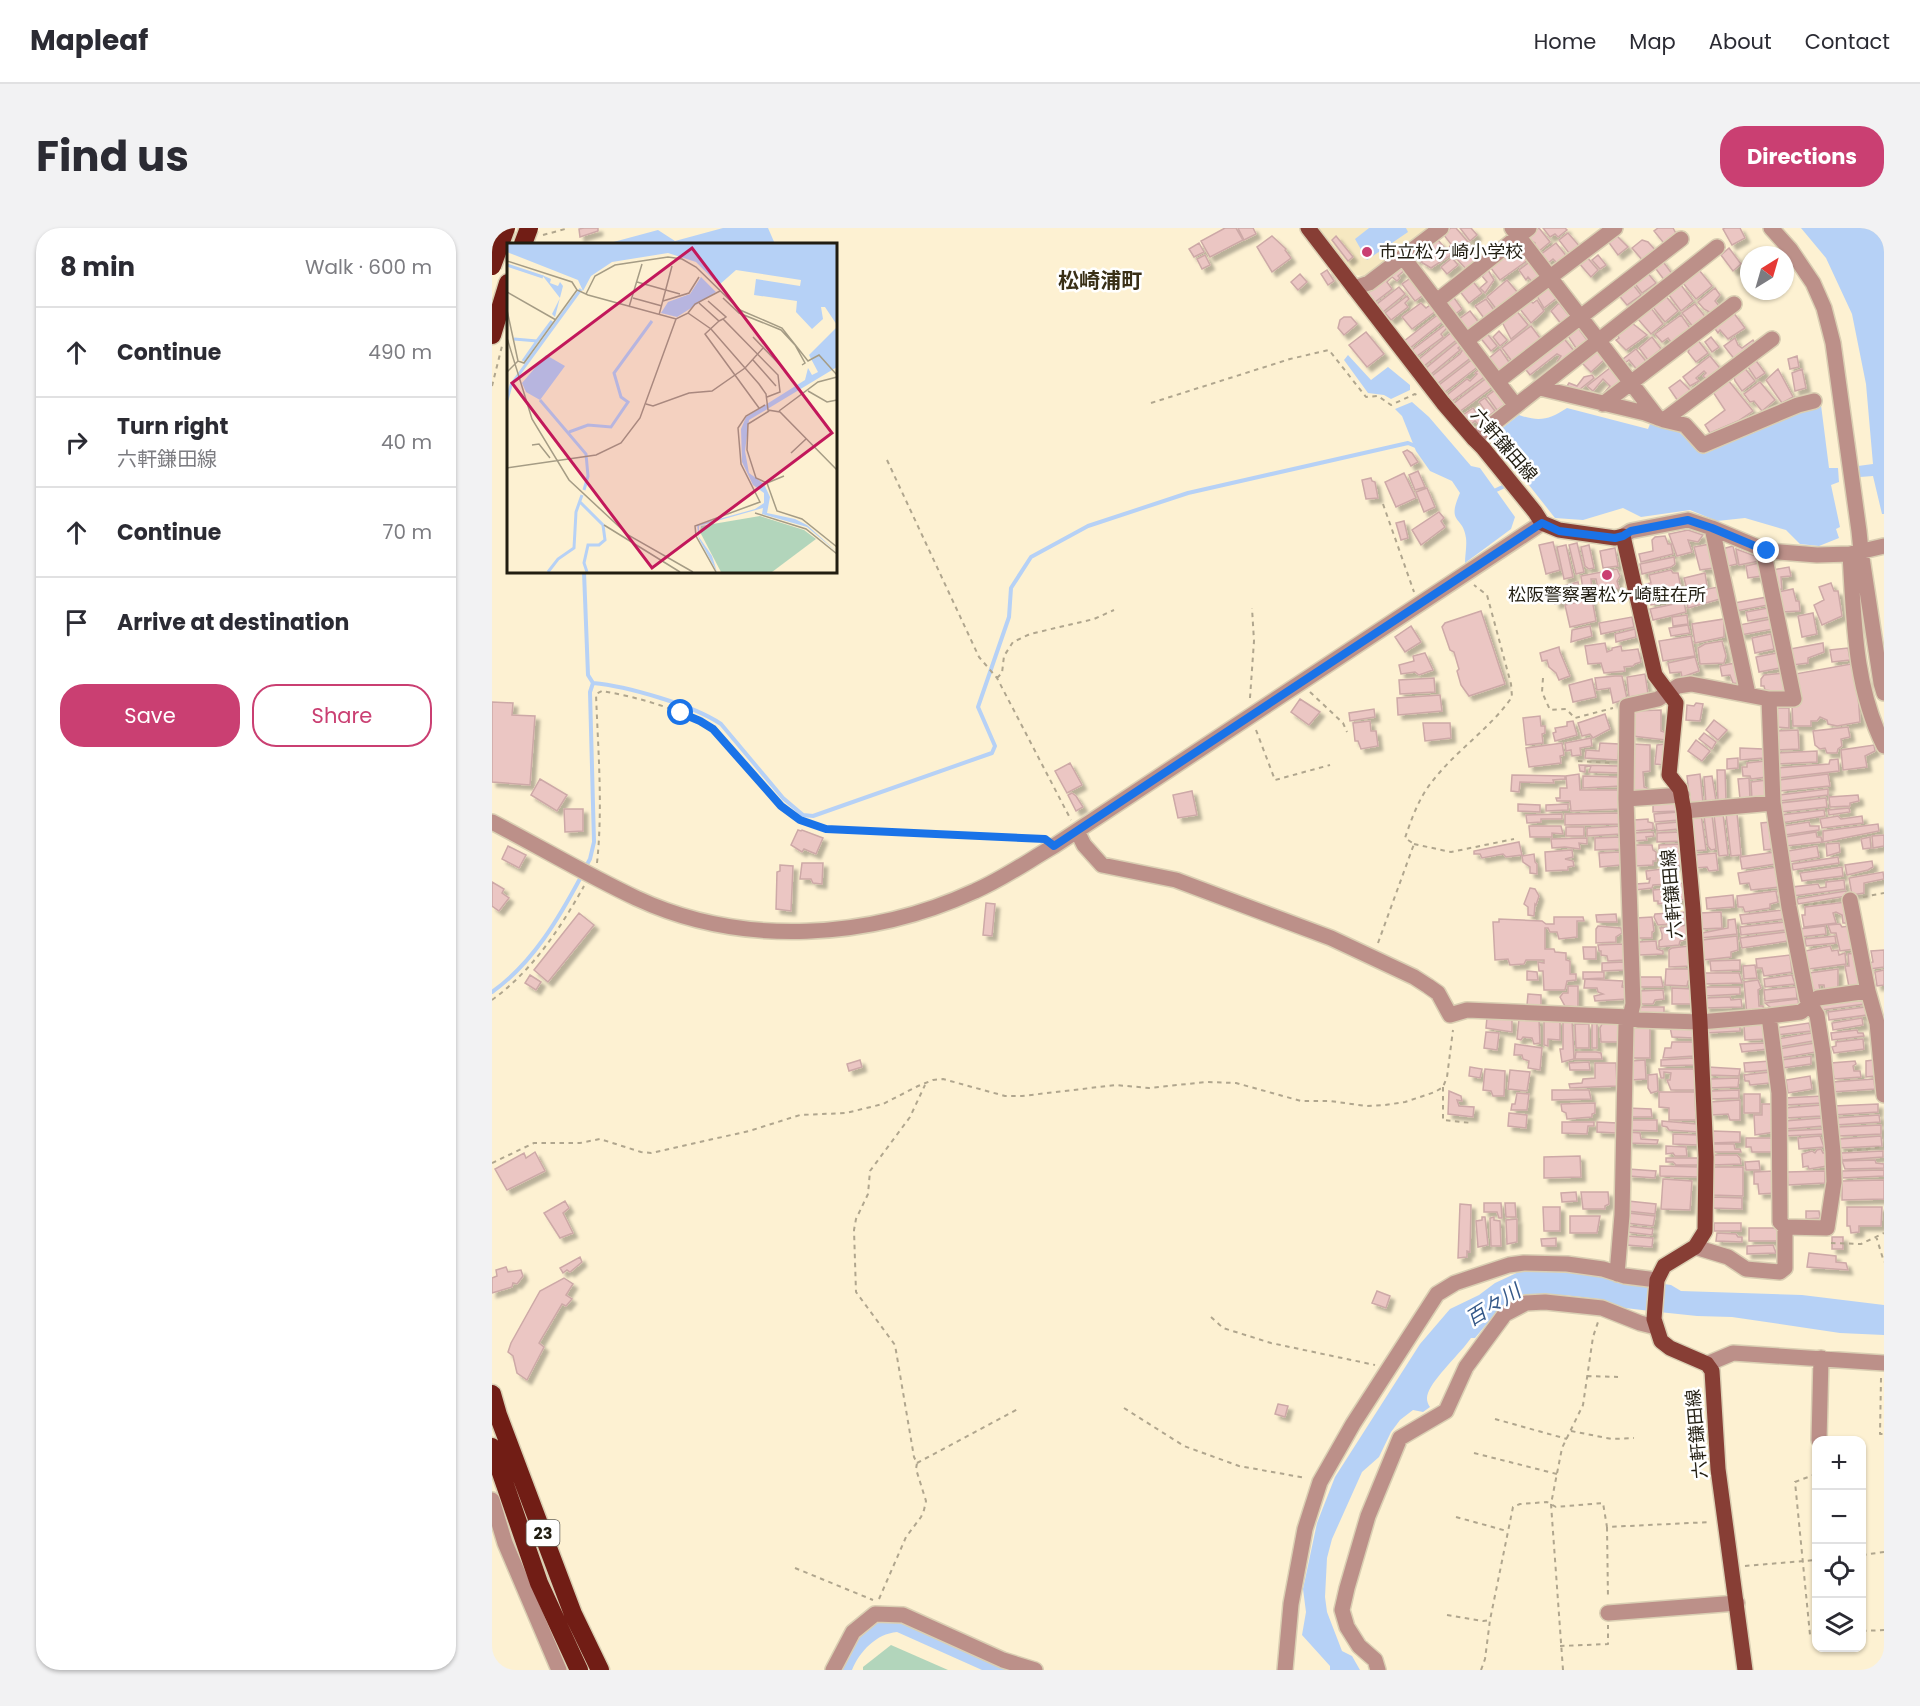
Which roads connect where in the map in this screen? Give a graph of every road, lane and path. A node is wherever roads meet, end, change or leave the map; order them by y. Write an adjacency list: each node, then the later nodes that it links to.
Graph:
1 (506, 228): 12 (highway, bridge)
2 (529, 228): 9 (highway, bridge)
3 (1308, 228): 15 (main road, 六軒鎌田線)
4 (1441, 228): 11 (street)
5 (1615, 228): 13 (street)
6 (1771, 228): 41 (street)
7 (1519, 231): 13 (street); 16 (street)
8 (1681, 239): 18 (street)
9 (523, 243)
10 (1717, 247): 22 (street)
11 (1403, 257): 15 (street); 16 (street)
12 (492, 266)
13 (1549, 277): 18 (street); 21 (street)
14 (507, 288): 20 (highway)
15 (1354, 288): 29 (main road, 六軒鎌田線)
16 (1437, 301): 21 (street)
17 (1734, 304): 24 (street)
18 (1580, 317): 22 (street); 23 (street)
19 (1773, 339): 32 (street)
20 (497, 340): 25 (path)
21 (1467, 340): 23 (street)
22 (1599, 341): 24 (street); 26 (street)
23 (1498, 381): 31 (street)
24 (1631, 383): 30 (street); 32 (street)
25 (492, 386)
26 (1540, 388): 30 (street); 31 (street)
27 (1814, 401): 32 (street)
28 (1150, 403): 29 (path)
29 (1443, 403): 33 (main road, 六軒鎌田線)
30 (1603, 404): 32 (street)
31 (1516, 406): 33 (street)
32 (1661, 419)
33 (1478, 443): 36 (main road, 六軒鎌田線)
34 (887, 460): 45 (path)
35 (1383, 504): 43 (path)
36 (1539, 518): 38 (main road); 42 (street)
37 (1712, 528): 38 (street); 40 (street); 50 (street)
38 (1623, 536): 48 (main road, 六軒鎌田線)
39 (1884, 546): 41 (street)
40 (1767, 551): 41 (street); 51 (street)
41 (1855, 553): 49 (street); 54 (street)
42 (1462, 577): 43 (street); 64 (path)
43 (1419, 606): 47 (street)
44 (1114, 610): 45 (path)
45 (996, 677): 62 (path)
46 (1543, 678): 52 (path)
47 (1302, 683): 53 (path); 62 (street)
48 (1669, 691): 50 (street); 52 (street); 57 (main road, 六軒鎌田線)
49 (1884, 693)
50 (1748, 694): 51 (street)
51 (1769, 699): 59 (street)
52 (1627, 706): 56 (street)
53 (1347, 732)
54 (1884, 746)
55 (1578, 761): 56 (path)
56 (1627, 763): 58 (street)
57 (1682, 795): 58 (street); 60 (main road, 六軒鎌田線)
58 (1626, 799): 74 (street)
59 (1773, 803): 60 (street); 71 (street)
60 (1684, 812): 75 (main road, 六軒鎌田線)
61 (492, 822): 66 (street)
62 (1077, 831): 65 (street); 68 (street)
63 (1514, 839): 64 (path)
64 (1414, 844): 68 (path)
65 (1054, 846): 66 (street); 66 (path)
66 (591, 874): 70 (path)
67 (1851, 900): 69 (street)
68 (1373, 958): 72 (street)
69 (1868, 991): 71 (street); 78 (street)
70 (492, 1000)
71 (1810, 1004): 73 (street); 81 (street)
72 (1450, 1016): 74 (street); 77 (path)
73 (1769, 1016): 75 (street); 83 (street)
74 (1630, 1017): 75 (street); 87 (street)
75 (1700, 1022): 85 (main road, 六軒鎌田線)
76 (926, 1084): 77 (path); 82 (path); 109 (path)
77 (1443, 1087): 79 (path)
78 (1884, 1095)
79 (1472, 1123)
80 (1884, 1147): 81 (path)
81 (1833, 1152): 83 (street)
82 (492, 1163)
83 (1785, 1227): 85 (street)
84 (1876, 1236): 86 (path)
85 (1695, 1247): 88 (main road)
86 (1884, 1262)
87 (1617, 1274): 88 (street); 93 (street)
88 (1657, 1280): 91 (main road)
89 (1602, 1308): 91 (street); 96 (path); 139 (street)
90 (1211, 1317): 93 (path)
91 (1655, 1323): 95 (main road, 六軒鎌田線)
92 (1821, 1358): 94 (street); 95 (street); 104 (street)
93 (1395, 1363): 112 (street)
94 (1882, 1363): 103 (path)
95 (1707, 1364): 116 (main road, 六軒鎌田線)
96 (1587, 1376): 97 (path); 102 (path)
97 (1618, 1377)
98 (492, 1394): 135 (highway, 23)
99 (1124, 1408): 112 (path)
100 (1018, 1409): 109 (path)
101 (1495, 1419): 106 (path)
102 (1571, 1431): 105 (path); 106 (path)
103 (1884, 1434)
104 (1819, 1436)
105 (1634, 1438)
106 (1567, 1439): 110 (path)
107 (492, 1447): 134 (highway, 23)
108 (1474, 1453): 110 (path)
109 (917, 1463): 124 (path)
110 (1557, 1474): 114 (path)
111 (1812, 1476): 121 (path)
112 (1320, 1482): 138 (street)
113 (492, 1500): 133 (street)
114 (1551, 1504): 116 (path); 117 (path); 141 (path)
115 (1456, 1517): 117 (path)
116 (1726, 1521): 122 (main road, 六軒鎌田線)
117 (1507, 1531): 129 (path)
118 (1884, 1552): 119 (path)
119 (1866, 1554)
120 (1812, 1561): 121 (path)
121 (1803, 1562): 122 (path); 132 (path)
122 (1732, 1567): 125 (main road, 六軒鎌田線)
123 (795, 1568): 124 (path)
124 (879, 1600): 127 (path)
125 (1737, 1603): 126 (street); 142 (main road, 六軒鎌田線)
126 (1608, 1612)
127 (887, 1614): 136 (street); 137 (street)
128 (1447, 1615): 129 (path)
129 (1490, 1620): 140 (path)
130 (1884, 1630): 131 (path)
131 (1866, 1631)
132 (1812, 1635)
133 (559, 1670)
134 (579, 1670)
135 (600, 1670)
136 (833, 1670)
137 (1035, 1670)
138 (1285, 1670)
139 (1378, 1670)
140 (1481, 1670)
141 (1563, 1670)
142 (1745, 1670)

